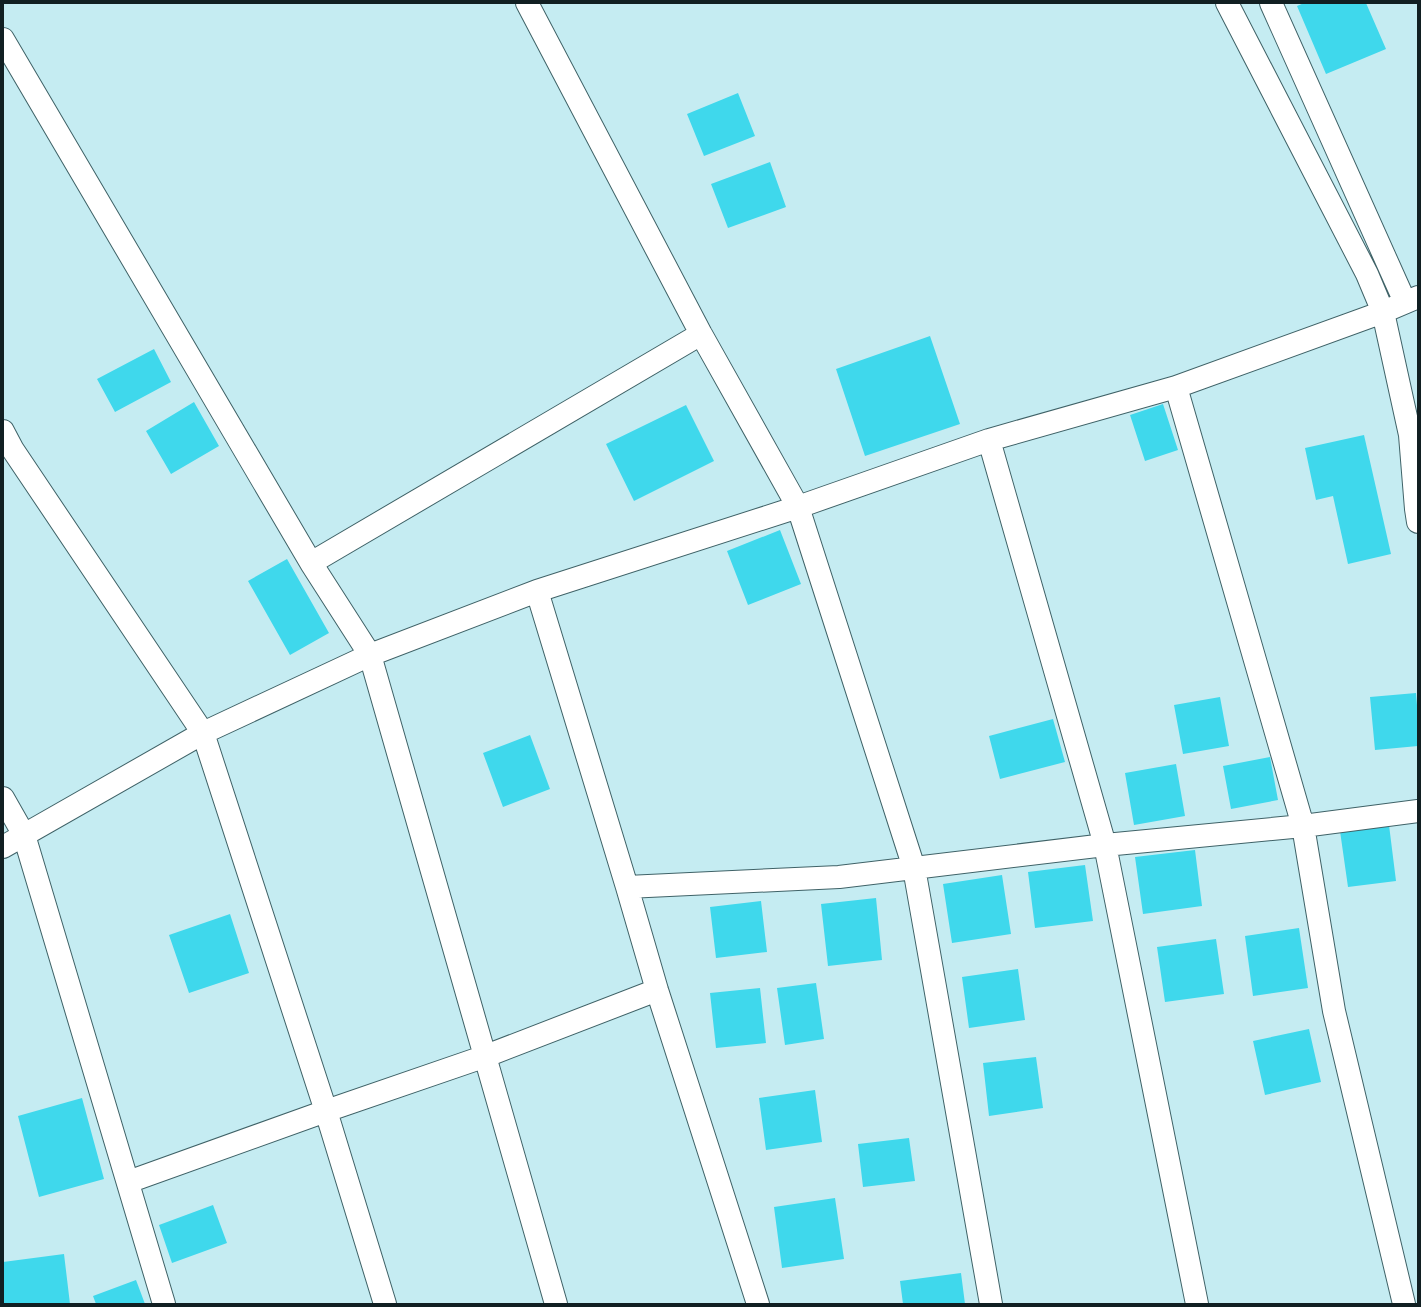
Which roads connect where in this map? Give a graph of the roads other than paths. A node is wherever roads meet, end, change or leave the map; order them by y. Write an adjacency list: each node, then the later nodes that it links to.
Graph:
1 (527, 3): 7 (street)
2 (1227, 3): 6 (street)
3 (1271, 3): 5 (street)
4 (3, 39): 13 (street)
5 (1411, 300): 6 (street)
6 (1383, 312): 8 (street); 12 (street)
7 (701, 334): 11 (street); 13 (street)
8 (1176, 387): 10 (street); 19 (street)
9 (3, 431): 16 (street)
10 (989, 440): 11 (street); 21 (street)
11 (798, 507): 14 (street); 23 (street)
12 (1418, 522)
13 (311, 562): 15 (street)
14 (537, 592): 15 (street); 24 (street)
15 (370, 655): 16 (street); 26 (street)
16 (203, 733): 20 (street); 27 (street)
17 (3, 798): 20 (street)
18 (1418, 811): 19 (street)
19 (1303, 826): 21 (street); 35 (street)
20 (24, 835): 22 (street); 28 (street)
21 (1105, 845): 23 (street); 34 (street)
22 (3, 847)
23 (914, 868): 24 (street); 33 (street)
24 (627, 887): 25 (street)
25 (657, 990): 26 (street); 32 (street)
26 (486, 1056): 27 (street); 31 (street)
27 (326, 1111): 28 (street); 30 (street)
28 (128, 1182): 29 (street)
29 (164, 1304)
30 (385, 1304)
31 (556, 1304)
32 (758, 1304)
33 (991, 1304)
34 (1197, 1304)
35 (1404, 1304)

